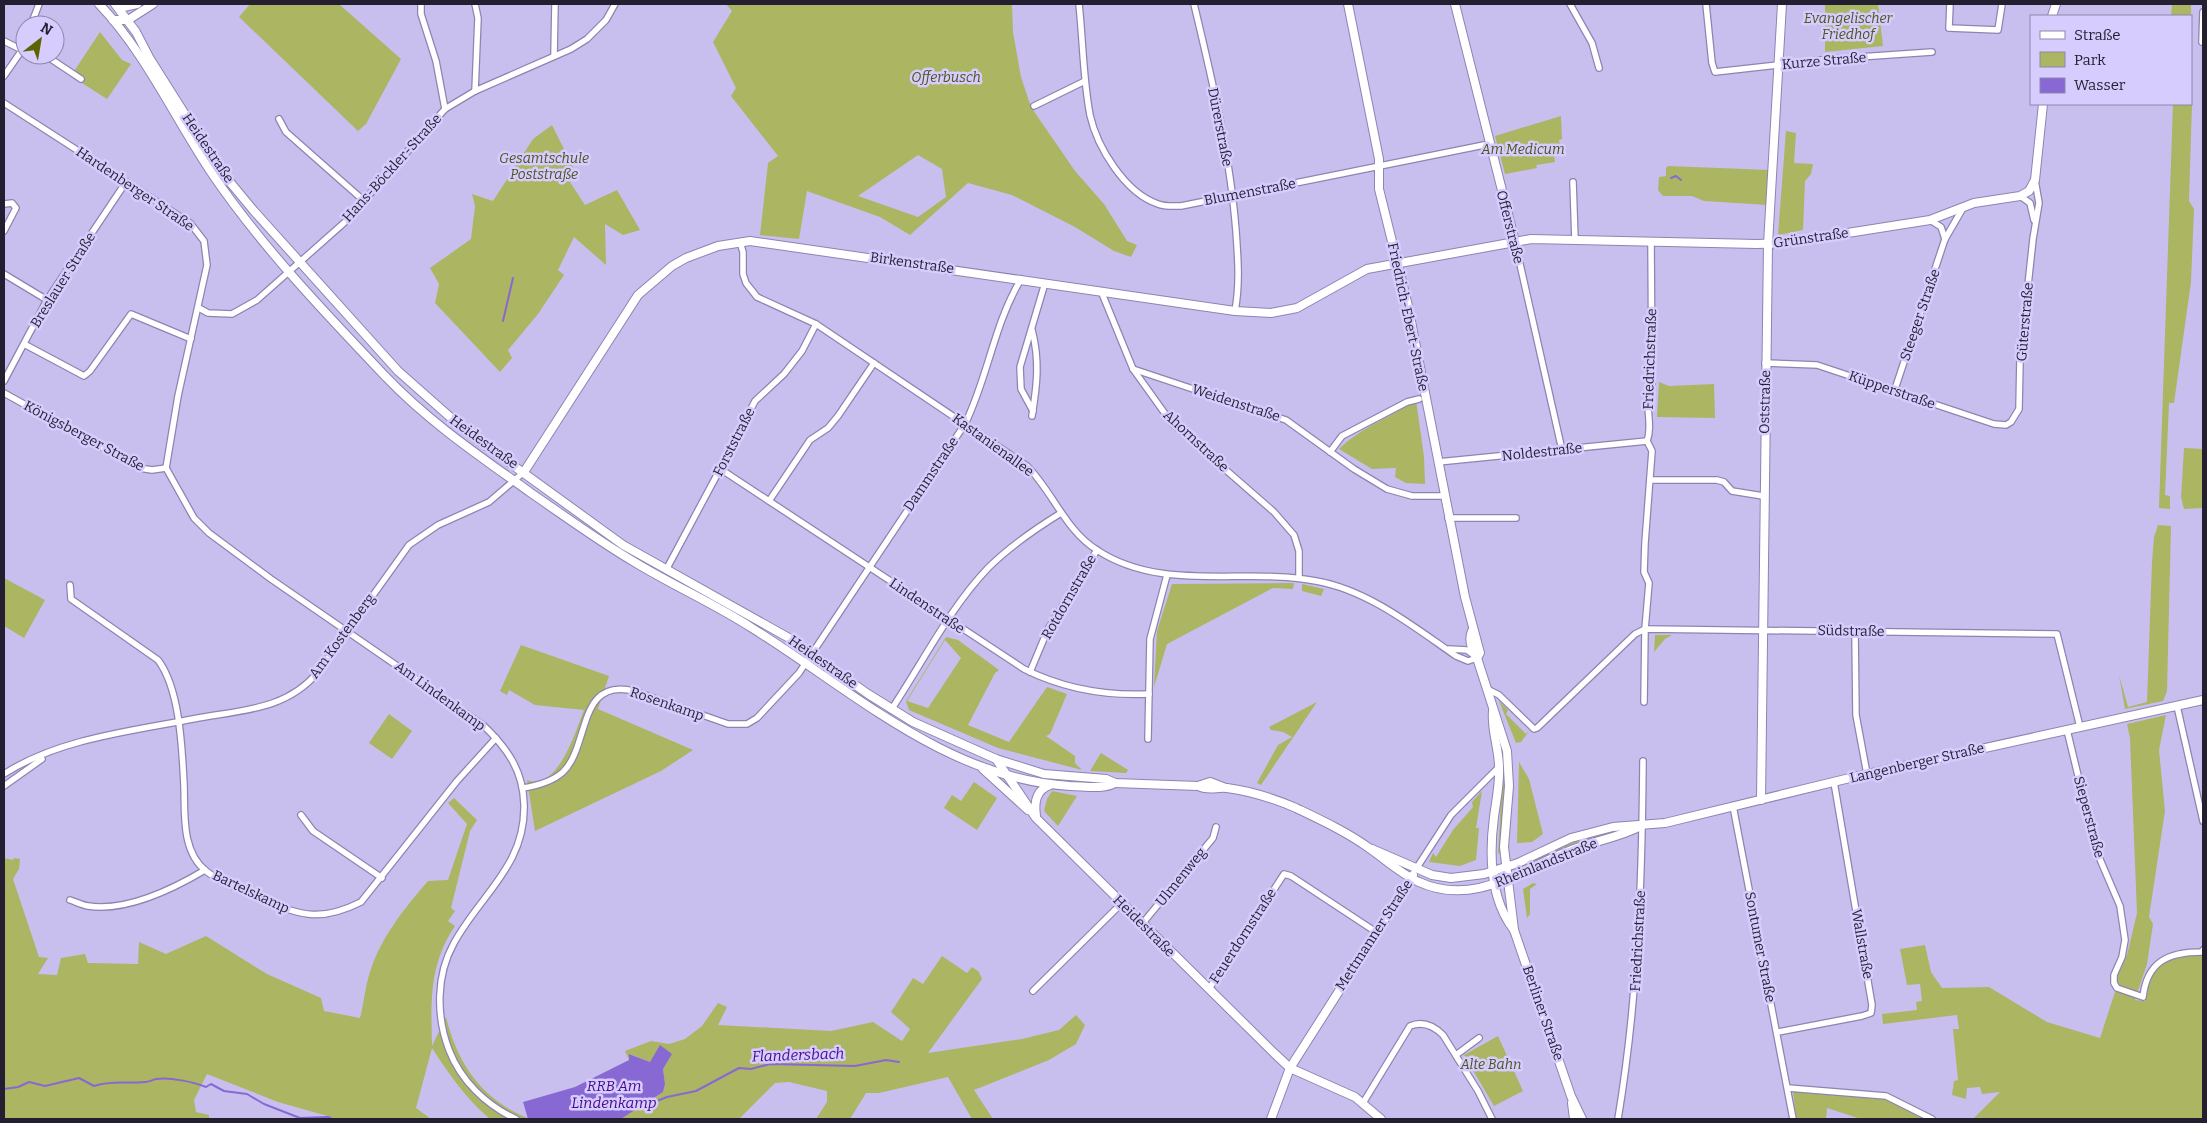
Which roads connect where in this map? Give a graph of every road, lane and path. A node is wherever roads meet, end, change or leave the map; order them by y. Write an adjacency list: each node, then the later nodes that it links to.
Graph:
1 (99, 4): 21 (main road, Heidestraße)
2 (137, 4): 18 (main road)
3 (153, 4): 22 (main road)
4 (421, 4): 37 (street)
5 (475, 4): 33 (street)
6 (555, 4): 25 (street)
7 (615, 4): 25 (street, Hans-Böckler-Straße)
8 (1079, 4): 32 (street, Blumenstraße)
9 (1194, 4): 44 (street, Dürerstraße)
10 (1348, 4): 40 (main road, Friedrich-Ebert-Straße)
11 (1455, 4): 39 (main road, Offerstraße)
12 (1570, 4): 29 (street)
13 (1706, 4): 28 (street, Kurze Straße)
14 (1782, 4): 28 (main road, Oststraße)
15 (1950, 4): 16 (street)
16 (2002, 4)
17 (2203, 4): 19 (street)
18 (117, 6): 22 (main road, Heidestraße)
19 (2203, 8)
20 (2203, 12): 23 (street)
21 (113, 20): 22 (main road); 60 (main road, Heidestraße)
22 (128, 20): 58 (main road, Heidestraße)
23 (2202, 42)
24 (1932, 52): 28 (street, Kurze Straße)
25 (554, 56): 33 (street, Hans-Böckler-Straße)
26 (15, 60): 30 (street)
27 (60, 65): 31 (street)
28 (1778, 65): 57 (main road, Oststraße)
29 (1599, 68)
30 (4, 76)
31 (81, 79)
32 (1085, 82): 36 (street); 44 (street, Blumenstraße)
33 (475, 90): 37 (street, Hans-Böckler-Straße)
34 (4, 103): 42 (street, Hardenberger Straße)
35 (2043, 105): 41 (main road, Güterstraße)
36 (1034, 106)
37 (445, 110): 46 (street, Hans-Böckler-Straße)
38 (280, 119): 46 (street)
39 (1489, 144): 40 (street, Blumenstraße); 55 (main road, Offerstraße)
40 (1379, 166): 44 (street, Blumenstraße); 59 (main road, Friedrich-Ebert-Straße)
41 (2035, 180): 45 (main road); 50 (street, Güterstraße)
42 (126, 182): 65 (street, Breslauer Straße); 66 (street, Hardenberger Straße)
43 (1573, 182): 53 (street)
44 (1233, 196): 67 (street, Dürerstraße)
45 (2020, 196): 48 (main road, Grünstraße); 50 (street, Güterstraße)
46 (363, 200): 58 (street, Hans-Böckler-Straße)
47 (4, 204): 51 (street)
48 (1964, 206): 49 (main road, Grünstraße); 52 (street, Steeger Straße)
49 (1930, 220): 52 (street); 57 (main road, Grünstraße)
50 (2035, 225): 79 (street, Güterstraße)
51 (4, 231)
52 (1945, 239): 76 (street, Steeger Straße)
53 (1575, 240): 55 (main road, Grünstraße); 56 (main road, Grünstraße)
54 (740, 242): 62 (main road, Birkenstraße); 68 (street, Kastanienallee); 87 (main road, Birkenstraße)
55 (1514, 242): 59 (main road, Grünstraße); 82 (street, Offerstraße)
56 (1651, 242): 57 (main road, Grünstraße); 81 (street, Friedrichstraße)
57 (1768, 244): 73 (main road, Oststraße)
58 (298, 262): 60 (street, Hans-Böckler-Straße); 87 (main road, Heidestraße)
59 (1398, 263): 67 (main road, Birkenstraße); 84 (main road, Friedrich-Ebert-Straße)
60 (289, 270): 66 (street, Hans-Böckler-Straße); 89 (main road, Heidestraße)
61 (4, 274): 65 (street)
62 (1020, 280): 63 (main road, Birkenstraße); 80 (street, Dammstraße)
63 (1045, 283): 64 (main road, Birkenstraße); 69 (street)
64 (1100, 291): 67 (main road, Birkenstraße); 74 (street, Ahornstraße)
65 (47, 300): 71 (street, Breslauer Straße)
66 (199, 308): 70 (street, Hardenberger Straße)
67 (1235, 310)
68 (816, 324): 72 (street, Kastanienallee); 86 (street, Forststraße)
69 (1032, 328): 69 (street)
70 (191, 339): 71 (street); 85 (street, Hardenberger Straße)
71 (24, 344): 75 (street, Breslauer Straße)
72 (874, 363): 80 (street, Kastanienallee); 92 (street)
73 (1765, 363): 76 (street, Küpperstraße); 91 (main road, Oststraße)
74 (1133, 369): 83 (street, Weidenstraße); 100 (street, Ahornstraße)
75 (4, 380)
76 (1894, 392): 79 (street, Küpperstraße)
77 (5, 396): 85 (street, Königsberger Straße)
78 (1419, 399): 83 (street)
79 (2015, 418)
80 (965, 424): 93 (street, Kastanienallee); 97 (street, Dammstraße)
81 (1647, 442): 82 (street, Noldestraße); 88 (street, Friedrichstraße)
82 (1562, 450): 84 (street, Noldestraße)
83 (1330, 452): 90 (street, Weidenstraße)
84 (1438, 462): 90 (main road, Friedrich-Ebert-Straße)
85 (166, 468): 105 (street, Am Lindenkamp)
86 (722, 470): 92 (street, Lindenstraße); 98 (street, Forststraße)
87 (524, 472): 89 (street, Am Kostenberg); 98 (main road, Heidestraße)
88 (1650, 478): 91 (street); 103 (street, Friedrichstraße)
89 (515, 481): 105 (street, Am Kostenberg); 112 (main road, Heidestraße)
90 (1444, 496): 94 (main road, Friedrich-Ebert-Straße)
91 (1763, 496): 104 (main road, Oststraße)
92 (769, 501): 97 (street, Lindenstraße)
93 (1062, 513): 96 (street, Kastanienallee); 102 (street)
94 (1448, 518): 95 (street); 106 (main road, Friedrich-Ebert-Straße)
95 (1516, 518)
96 (1097, 550): 99 (street, Kastanienallee); 113 (street, Rotdornstraße)
97 (869, 567): 102 (street, Lindenstraße); 110 (street, Dammstraße)
98 (666, 570): 110 (main road, Heidestraße)
99 (1166, 574): 100 (street, Kastanienallee); 115 (street)
100 (1299, 578): 109 (street, Kastanienallee)
101 (70, 585): 121 (street, Bartelskamp)
102 (948, 620): 113 (street, Lindenstraße); 119 (street)
103 (1645, 629): 104 (street, Südstraße); 114 (street); 117 (street, Friedrichstraße)
104 (1762, 630): 107 (street, Südstraße); 141 (main road, Oststraße)
105 (347, 631): 121 (street, Am Kostenberg); 124 (street, Am Lindenkamp)
106 (1472, 631): 108 (main road, Friedrich-Ebert-Straße); 111 (main road, Friedrich-Ebert-Straße)
107 (1855, 631): 122 (street, Südstraße); 134 (street)
108 (1469, 647): 109 (street, Kastanienallee); 111 (main road, Friedrich-Ebert-Straße)
109 (1444, 648): 111 (street, Kastanienallee)
110 (812, 653): 112 (street, Dammstraße); 119 (main road, Heidestraße)
111 (1477, 658): 114 (main road, Friedrich-Ebert-Straße)
112 (805, 662): 126 (main road, Heidestraße); 140 (street, Rosenkamp)
113 (1030, 672): 115 (street, Lindenstraße)
114 (1486, 689): 120 (main road, Friedrich-Ebert-Straße)
115 (1149, 694): 125 (street)
116 (2203, 700): 118 (main road, Langenberger Straße)
117 (1644, 702)
118 (2177, 706): 122 (main road, Langenberger Straße); 145 (street)
119 (891, 710): 127 (main road, Heidestraße)
120 (1493, 710): 132 (main road, Friedrich-Ebert-Straße); 150 (main road, Friedrich-Ebert-Straße)
121 (177, 722): 128 (street, Am Kostenberg); 152 (street, Bartelskamp)
122 (2080, 727): 123 (main road, Langenberger Straße)
123 (2067, 730): 134 (main road, Langenberger Straße); 163 (street, Sieperstraße)
124 (496, 738): 140 (street, Am Lindenkamp); 154 (street, Bartelskamp)
125 (1148, 738)
126 (936, 746): 131 (main road, Rheinlandstraße)
127 (970, 749): 129 (main road, Rheinlandstraße)
128 (50, 753): 133 (street, Am Kostenberg); 139 (street, Am Kostenberg)
129 (996, 760): 135 (main road, Heidestraße); 137 (main road, Rheinlandstraße)
130 (1643, 762): 147 (street, Friedrichstraße)
131 (980, 766): 135 (main road, Rheinlandstraße); 144 (main road)
132 (1499, 767): 151 (street, Mettmanner Straße); 153 (main road, Friedrich-Ebert-Straße)
133 (4, 774)
134 (1867, 774): 136 (main road, Langenberger Straße)
135 (1008, 776): 138 (main road, Rheinlandstraße); 144 (main road, Heidestraße)
136 (1834, 782): 141 (main road, Langenberger Straße); 166 (street, Wallstraße)
137 (1115, 783): 138 (main road, Rheinlandstraße); 149 (main road, Rheinlandstraße)
138 (1051, 785): 144 (main road)
139 (4, 786)
140 (523, 788): 173 (street, Am Lindenkamp)
141 (1761, 800): 142 (main road, Langenberger Straße)
142 (1733, 806): 147 (main road, Langenberger Straße); 166 (street, Sontumer Straße)
143 (301, 815): 154 (street)
144 (1036, 818): 159 (main road, Heidestraße)
145 (2203, 821)
146 (1630, 825): 147 (main road, Langenberger Straße); 150 (main road, Rheinlandstraße)
147 (1641, 826): 156 (main road, Rheinlandstraße); 179 (street, Friedrichstraße)
148 (1216, 827): 160 (street, Ulmenweg)
149 (1370, 849): 151 (main road, Rheinlandstraße); 155 (main road, Rheinlandstraße)
150 (1506, 867): 153 (main road, Rheinlandstraße); 156 (main road, Friedrich-Ebert-Straße)
151 (1416, 869): 153 (main road, Rheinlandstraße); 155 (main road, Mettmanner Straße)
152 (205, 870): 154 (street, Bartelskamp); 158 (street)
153 (1494, 871): 157 (main road, Friedrich-Ebert-Straße)
154 (382, 878)
155 (1411, 878): 157 (main road, Rheinlandstraße); 162 (main road, Mettmanner Straße)
156 (1507, 881): 157 (main road, Rheinlandstraße); 161 (main road, Berliner Straße)
157 (1494, 885): 161 (main road, Berliner Straße)
158 (70, 900)
159 (1121, 904): 160 (main road, Heidestraße); 165 (street)
160 (1142, 924): 164 (main road, Heidestraße)
161 (1514, 930): 171 (main road, Berliner Straße)
162 (1376, 932): 164 (street, Feuerdornstraße); 169 (main road, Mettmanner Straße)
163 (2203, 951)
164 (1209, 989): 169 (main road, Heidestraße)
165 (1033, 991)
166 (1778, 1032): 170 (street, Sontumer Straße)
167 (1478, 1038): 168 (street)
168 (1456, 1055): 172 (street); 176 (street)
169 (1290, 1068): 172 (main road); 174 (main road, Mettmanner Straße)
170 (1788, 1088): 180 (street, Sontumer Straße); 181 (street)
171 (1571, 1096): 177 (main road, Berliner Straße); 178 (main road, Berliner Straße)
172 (1363, 1103): 175 (main road)
173 (516, 1119)
174 (1271, 1119)
175 (1381, 1119)
176 (1492, 1119)
177 (1574, 1119)
178 (1582, 1119)
179 (1618, 1119)
180 (1793, 1119)
181 (1932, 1119)

